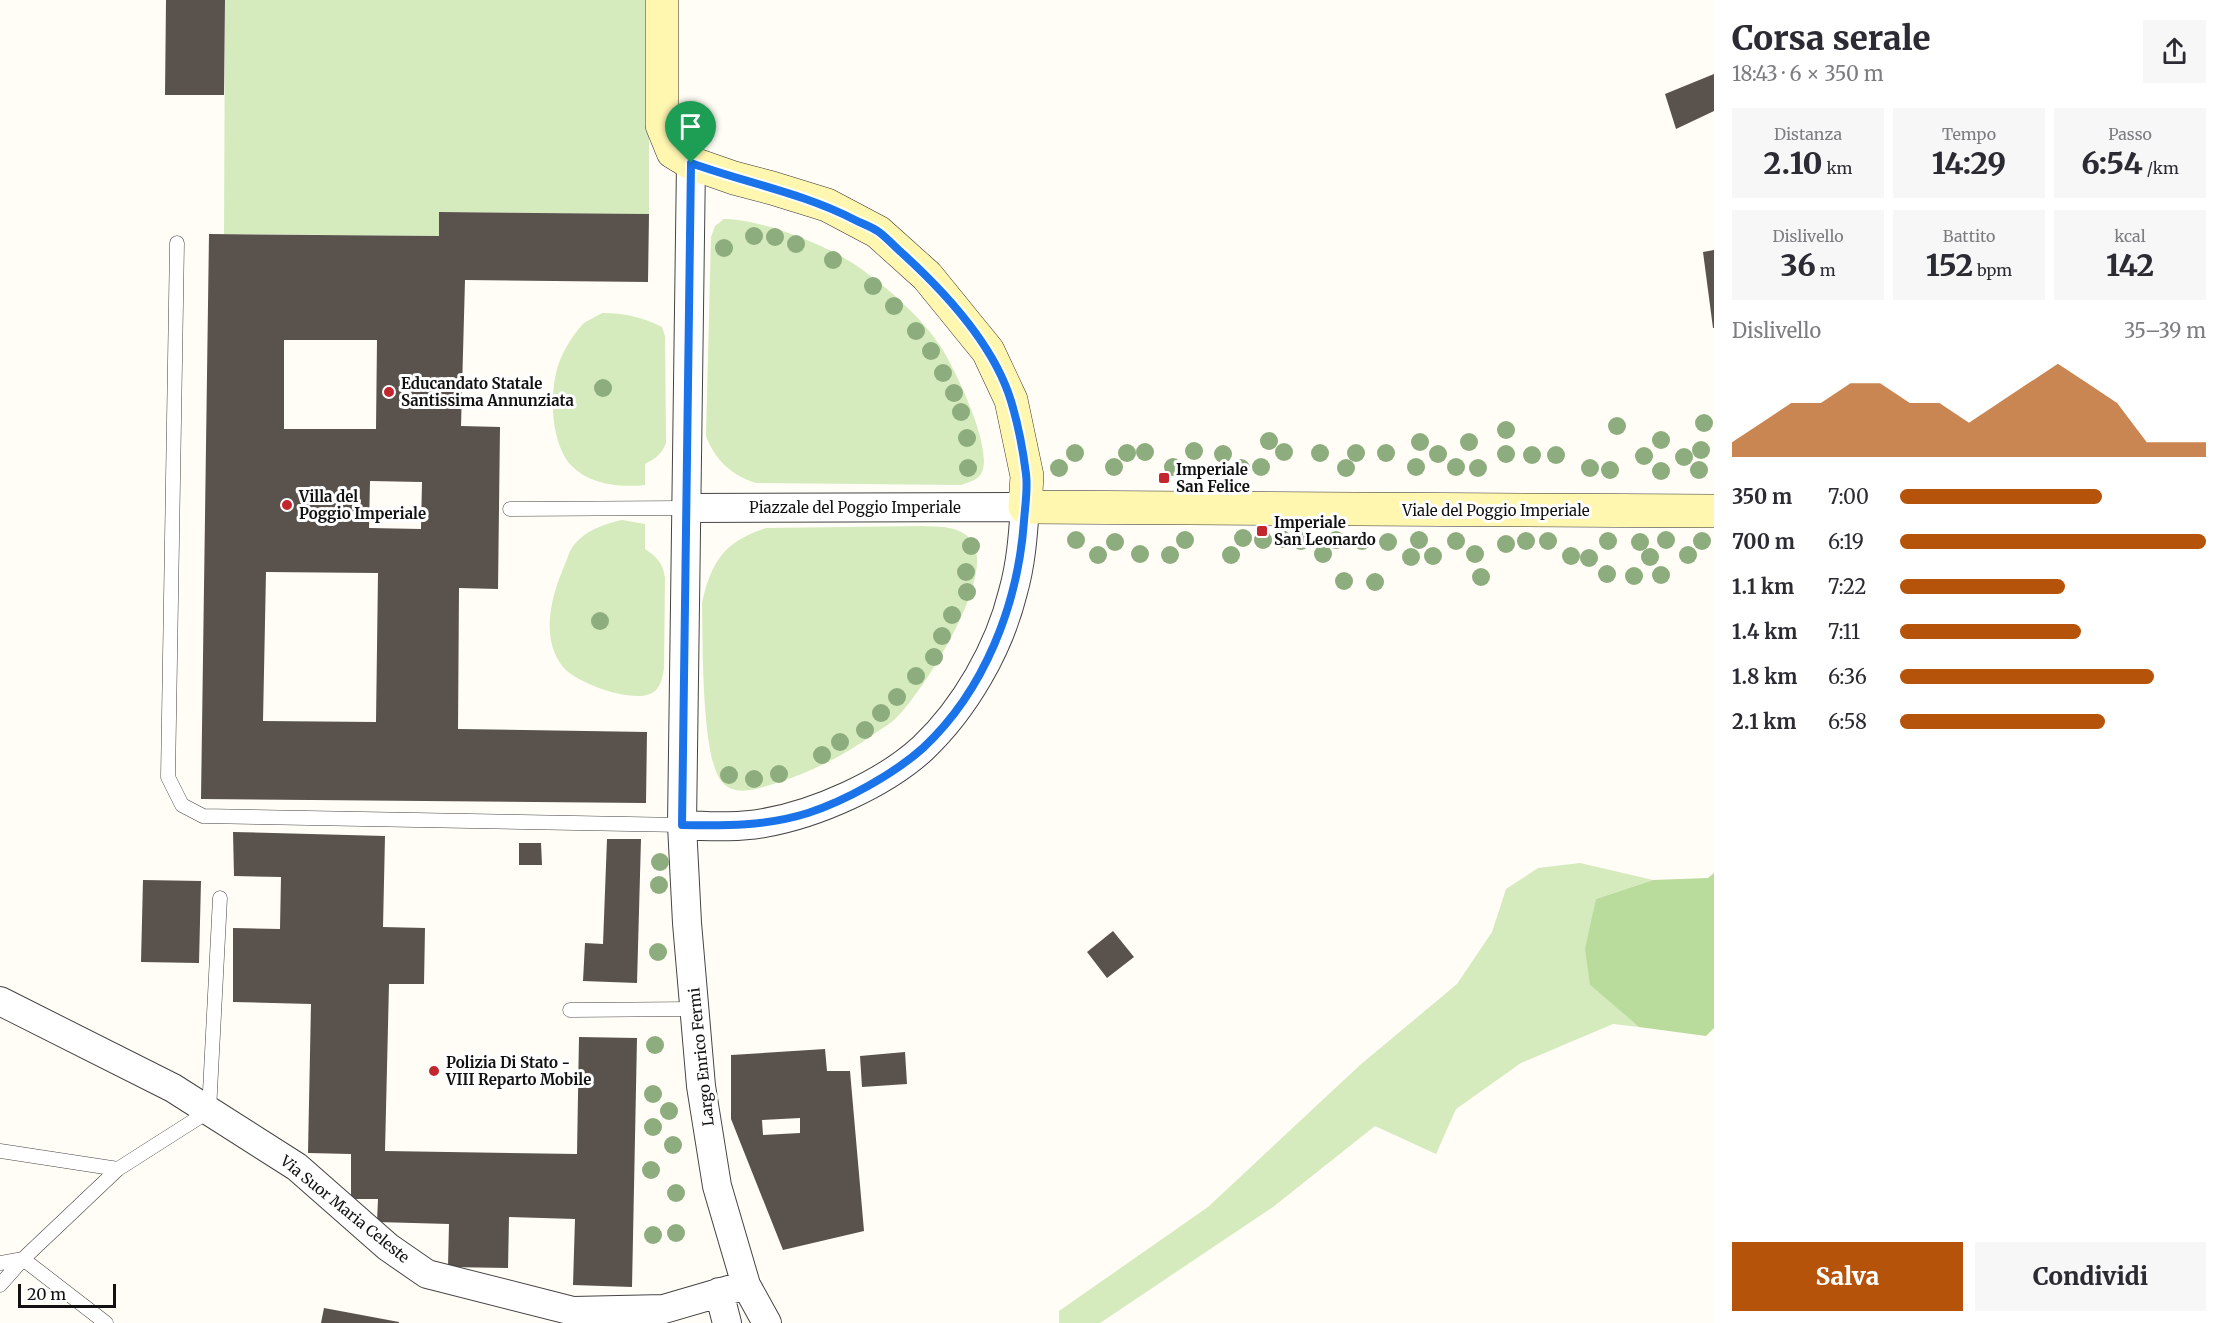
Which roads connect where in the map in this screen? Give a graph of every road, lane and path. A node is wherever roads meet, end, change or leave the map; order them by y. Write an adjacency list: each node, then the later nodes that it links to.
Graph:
1 (663, 0): 2 (street)
2 (691, 163): 4 (street); 5 (street)
3 (177, 243): 8 (lane)
4 (1025, 507): 5 (street, Piazzale del Poggio Imperiale); 7 (street, Viale del Poggio Imperiale); 8 (street)
5 (685, 508): 6 (lane); 8 (street)
6 (510, 509)
7 (1714, 511)
8 (682, 825): 11 (street, Largo Enrico Fermi)
9 (220, 898): 13 (lane)
10 (0, 1001): 13 (street, Via Suor Maria Celeste)
11 (695, 1009): 12 (lane); 19 (street, Largo Enrico Fermi)
12 (570, 1010)
13 (209, 1111): 15 (lane); 20 (street, Via Suor Maria Celeste)
14 (0, 1151): 15 (lane)
15 (118, 1169): 16 (lane)
16 (23, 1259): 17 (lane); 18 (lane); 21 (lane)
17 (0, 1263)
18 (0, 1285)
19 (746, 1285): 20 (street); 22 (street, Largo Enrico Fermi)
20 (722, 1313)
21 (106, 1323)
22 (767, 1323)

